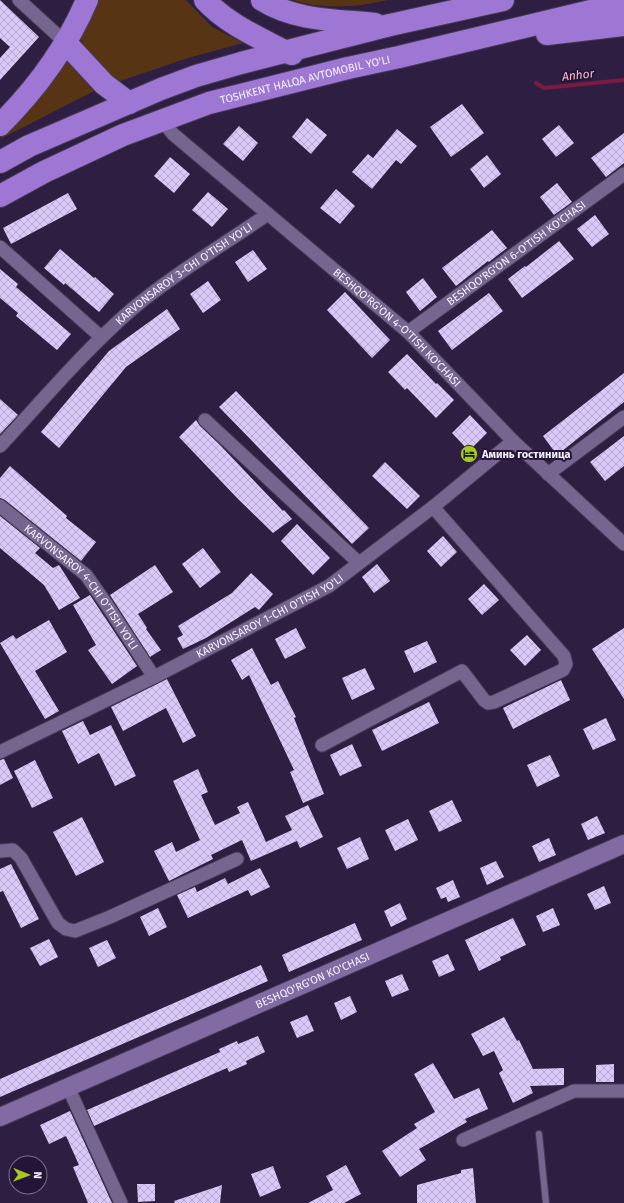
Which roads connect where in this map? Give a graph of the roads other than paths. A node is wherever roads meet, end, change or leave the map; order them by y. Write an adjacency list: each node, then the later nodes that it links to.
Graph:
1 (19, 0): 10 (street)
2 (87, 0): 10 (highway)
3 (205, 0): 11 (highway)
4 (262, 0): 7 (highway)
5 (504, 0): 7 (highway)
6 (624, 3): 9 (highway, TOSHKENT HALQA AVTOMOBIL YO'LI)
7 (390, 25): 11 (highway); 12 (highway)
8 (624, 25): 9 (highway)
9 (460, 42): 12 (highway, TOSHKENT HALQA AVTOMOBIL YO'LI)
10 (66, 43): 14 (highway); 16 (highway)
11 (286, 52): 13 (highway); 14 (highway)
12 (399, 57): 13 (highway, TOSHKENT HALQA AVTOMOBIL YO'LI)
13 (348, 68): 15 (highway, TOSHKENT HALQA AVTOMOBIL YO'LI)
14 (129, 103): 17 (highway)
15 (162, 120): 19 (highway, TOSHKENT HALQA AVTOMOBIL YO'LI); 20 (street, BESHQO'RG'ON 4-O'TISH KO'CHASI)
16 (0, 125)
17 (0, 162)
18 (624, 174): 22 (street, BESHQO'RG'ON 6-O'TISH KO'CHASI)
19 (0, 196)
20 (268, 214): 22 (street, BESHQO'RG'ON 4-O'TISH KO'CHASI); 23 (street, KARVONSAROY 3-CHI O'TISH YO'LI)
21 (0, 247): 23 (street)
22 (408, 332): 26 (street, BESHQO'RG'ON 4-O'TISH KO'CHASI)
23 (101, 337): 27 (street, KARVONSAROY 3-CHI O'TISH YO'LI)
24 (624, 417): 28 (street)
25 (205, 420): 32 (street)
26 (513, 441): 28 (street, BESHQO'RG'ON 4-O'TISH KO'CHASI); 30 (street, KARVONSAROY 1-CHI O'TISH YO'LI)
27 (0, 446)
28 (548, 474): 31 (street, BESHQO'RG'ON 4-O'TISH KO'CHASI)
29 (0, 506): 33 (street, KARVONSAROY 4-CHI O'TISH YO'LI)
30 (433, 506): 32 (street, KARVONSAROY 1-CHI O'TISH YO'LI); 34 (street)
31 (624, 544)
32 (358, 562): 33 (street, KARVONSAROY 1-CHI O'TISH YO'LI)
33 (154, 677): 35 (street, KARVONSAROY 1-CHI O'TISH YO'LI)
34 (322, 745)
35 (0, 752)
36 (624, 844): 39 (street, BESHQO'RG'ON KO'CHASI)
37 (0, 851): 38 (street)
38 (237, 859)
39 (68, 1087): 41 (street, BESHQO'RG'ON KO'CHASI); 44 (street)
40 (624, 1091): 43 (street)
41 (0, 1117)
42 (539, 1134): 45 (lane)
43 (462, 1140)
44 (121, 1203)
45 (546, 1203)

